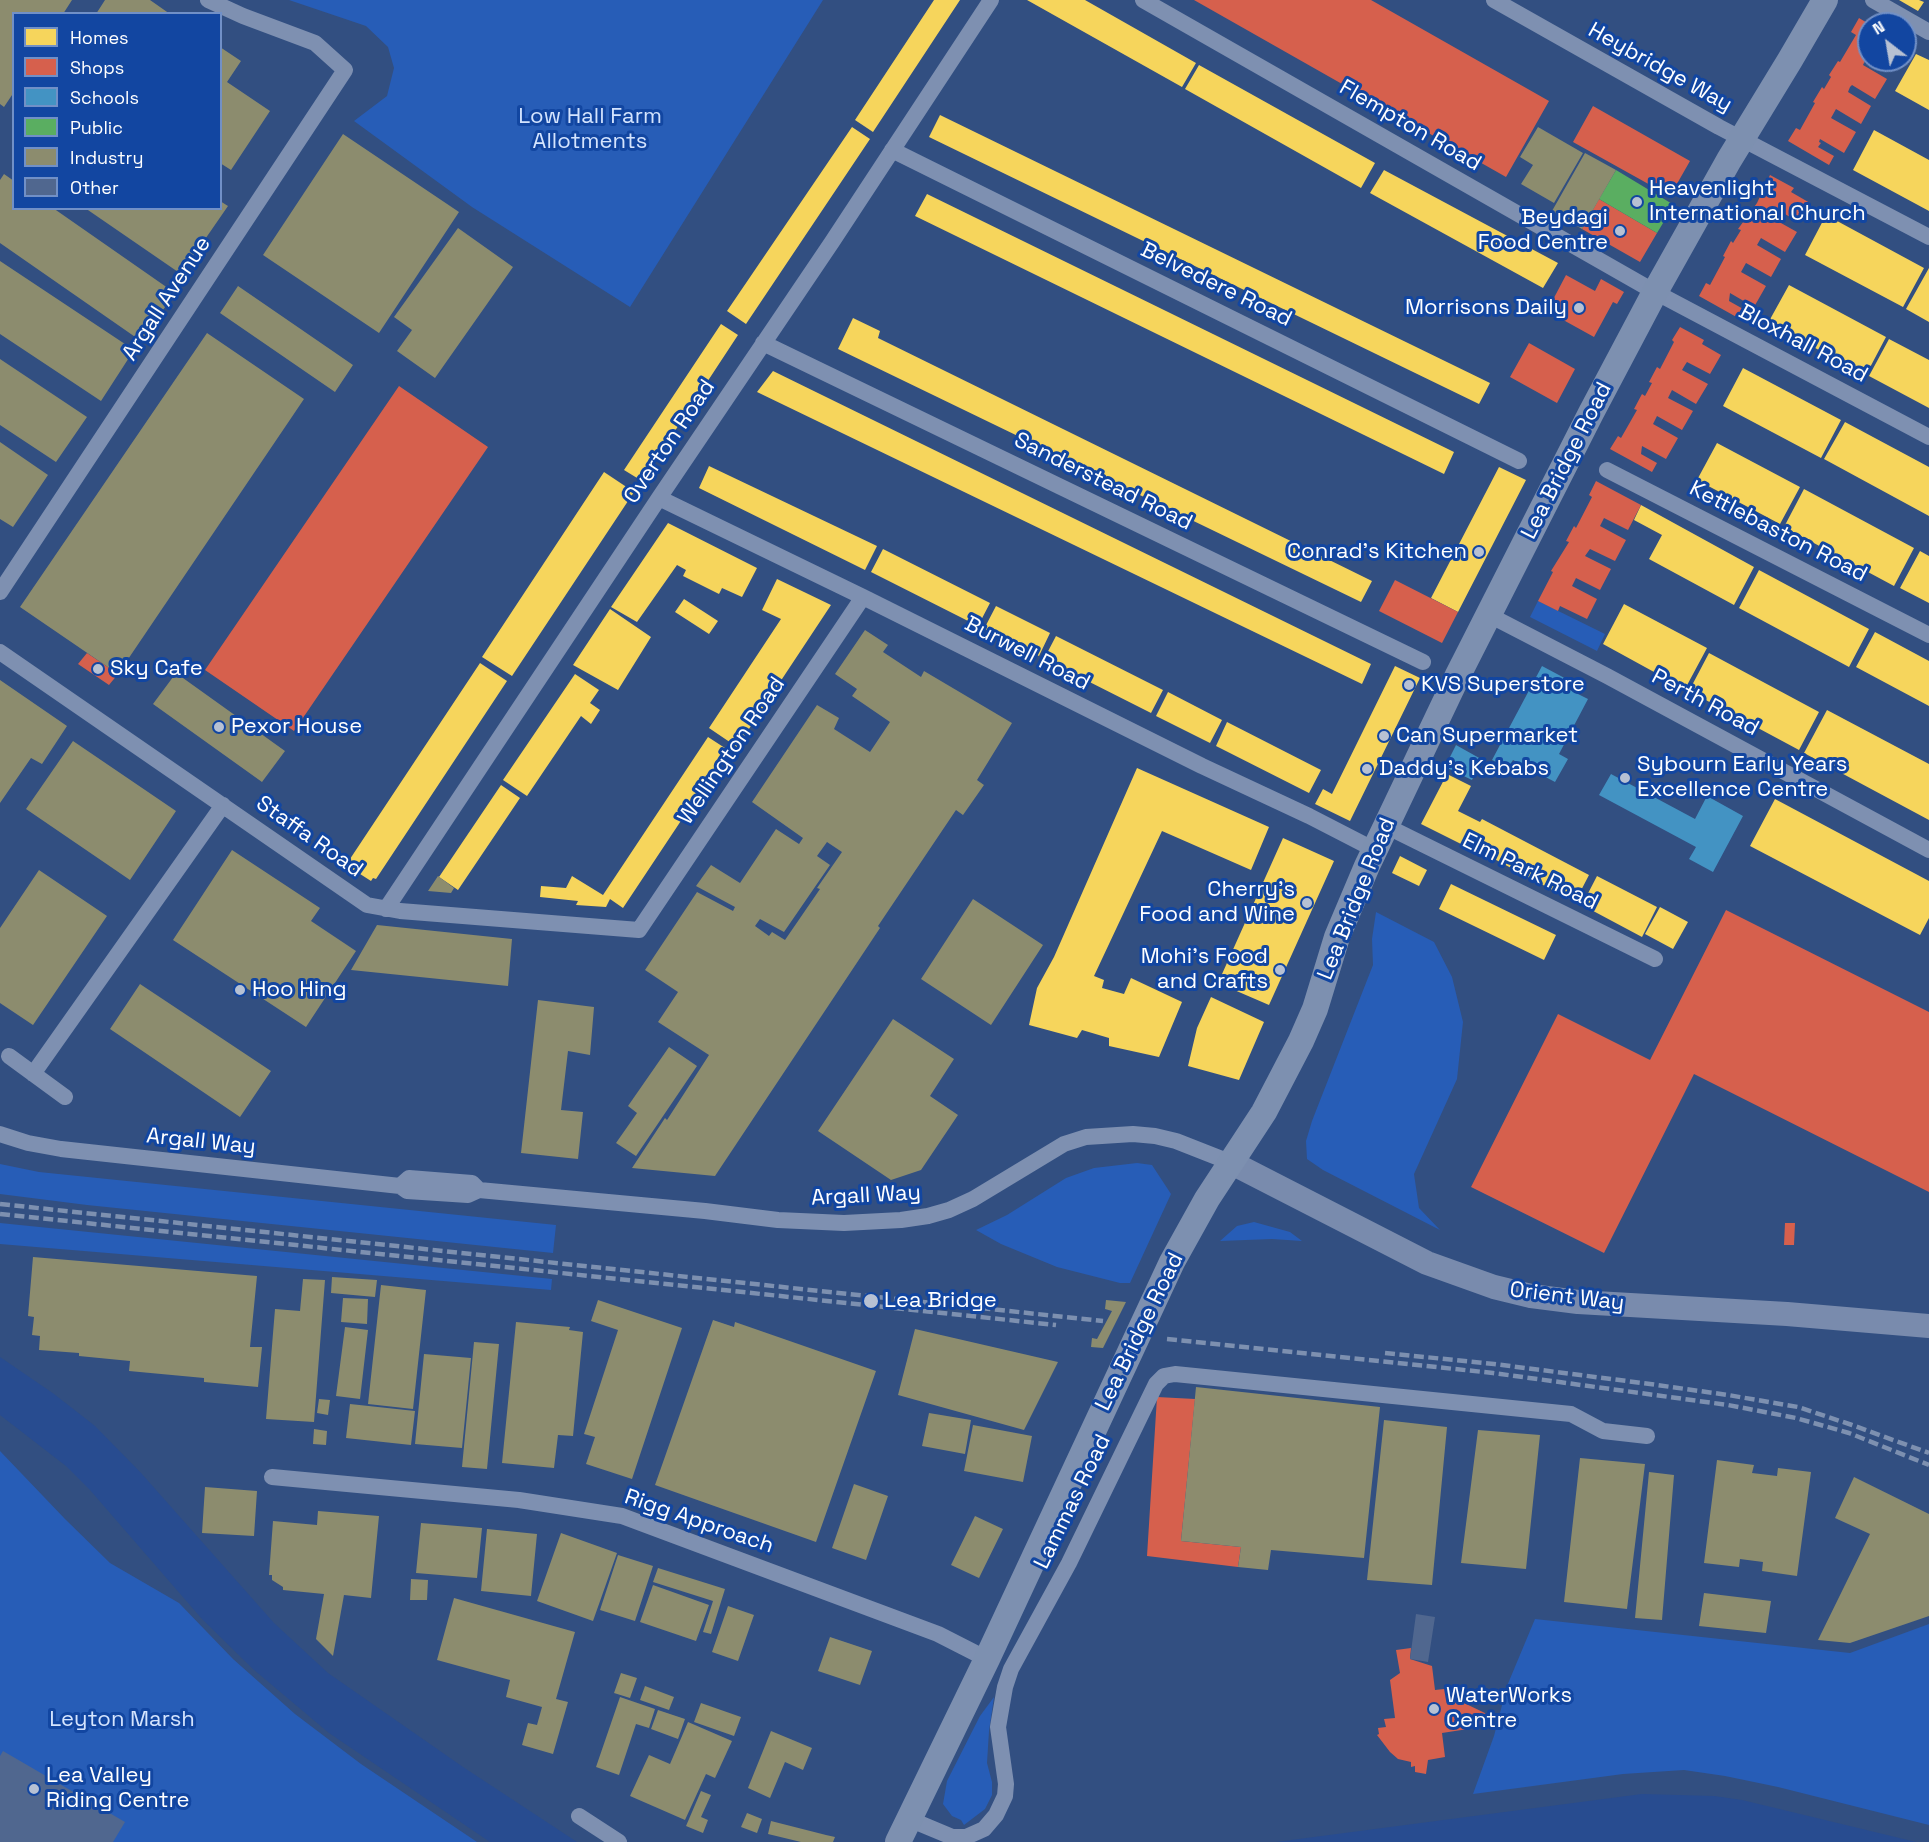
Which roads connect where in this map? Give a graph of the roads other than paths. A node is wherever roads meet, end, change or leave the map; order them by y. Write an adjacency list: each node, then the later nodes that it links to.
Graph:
1 (208, 0): 17 (street, Argall Avenue)
2 (991, 0): 9 (street, Overton Road)
3 (1143, 0): 11 (street, Flempton Road)
4 (1494, 0): 8 (street, Heybridge Way)
5 (1825, 0): 8 (main road, Lea Bridge Road)
6 (1873, 0): 7 (street)
7 (1929, 32)
8 (1742, 139): 10 (street, Heybridge Way); 11 (main road, Lea Bridge Road)
9 (892, 150): 12 (street, Overton Road); 14 (street, Belvedere Road)
10 (1929, 237)
11 (1655, 292): 13 (street, Bloxhall Road); 19 (main road, Lea Bridge Road)
12 (763, 344): 16 (street, Overton Road); 22 (street, Sanderstead Road)
13 (1929, 437)
14 (1519, 461)
15 (1607, 470): 20 (street, Kettlebaston Road)
16 (659, 498): 18 (street, Burwell Road); 27 (street, Overton Road)
17 (0, 592)
18 (862, 597): 25 (street, Burwell Road); 28 (street, Wellington Road)
19 (1489, 615): 24 (main road, Lea Bridge Road); 26 (street, Perth Road)
20 (1929, 635)
21 (0, 652): 23 (street, Staffa Road)
22 (1423, 662)
23 (223, 805): 27 (street, Staffa Road); 31 (street)
24 (1386, 826): 25 (main road, Lea Bridge Road); 29 (street, Elm Park Road)
25 (1375, 850): 34 (main road, Lea Bridge Road)
26 (1929, 850)
27 (386, 909): 28 (street, Staffa Road)
28 (639, 930)
29 (1655, 959)
30 (9, 1056): 31 (street)
31 (33, 1074): 32 (street)
32 (65, 1097)
33 (0, 1134): 34 (street, Argall Way)
34 (1232, 1163): 35 (street, Orient Way); 38 (main road, Lea Bridge Road)
35 (1929, 1326)
36 (1647, 1436): 40 (street, Lammas Road)
37 (272, 1478): 38 (street, Rigg Approach)
38 (987, 1659): 40 (main road, Lea Bridge Road)
39 (579, 1816): 41 (street)
40 (909, 1819): 42 (main road, Lea Bridge Road)
41 (619, 1842)
42 (898, 1842)

